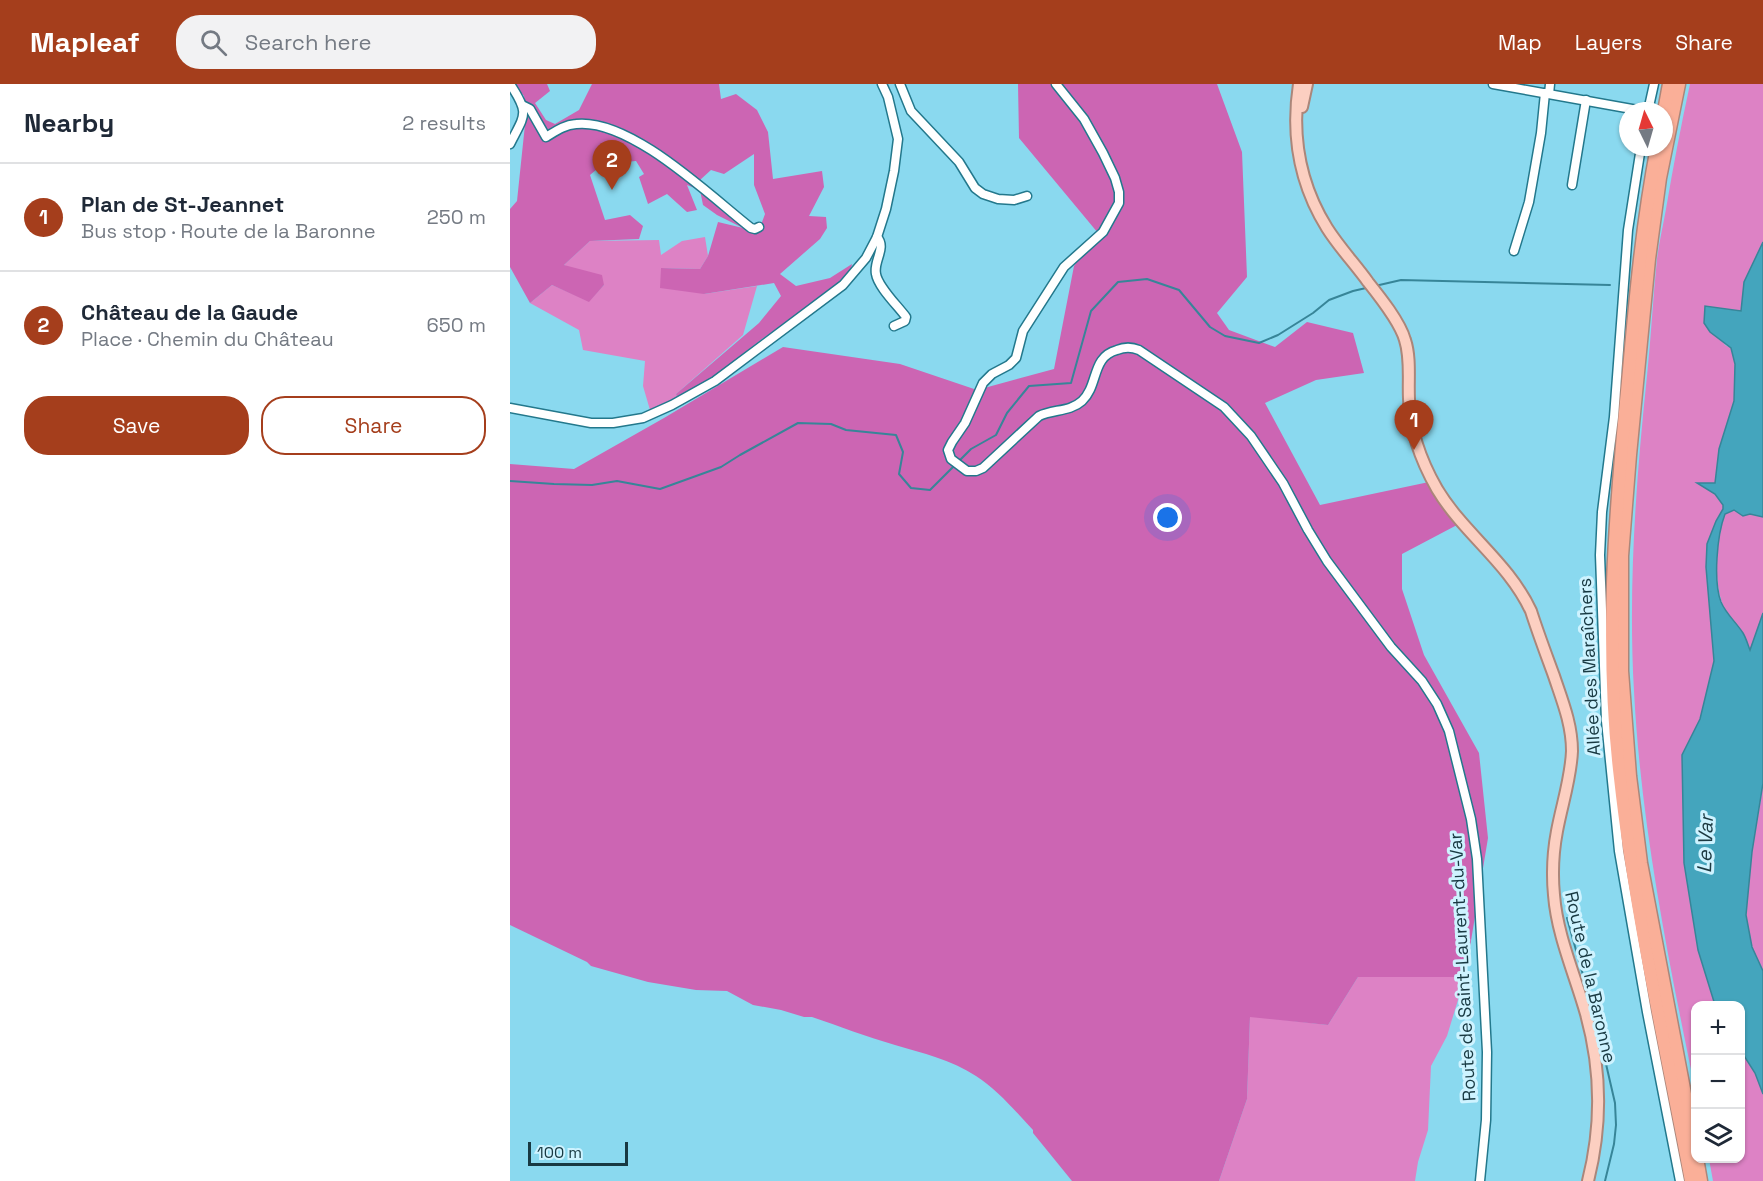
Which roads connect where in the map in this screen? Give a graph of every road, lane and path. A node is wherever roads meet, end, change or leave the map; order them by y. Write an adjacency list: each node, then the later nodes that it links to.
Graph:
1 (510, 84): 15 (street)
2 (882, 84): 24 (street)
3 (900, 84): 22 (street)
4 (1056, 84): 30 (street, Route de Saint-Laurent-du-Var)
5 (1299, 84): 17 (main road, Route de la Baronne)
6 (1307, 84): 17 (main road, Route de la Baronne)
7 (1493, 84): 11 (street)
8 (1654, 84): 13 (street)
9 (1669, 84): 14 (highway)
10 (1679, 84): 28 (highway)
11 (1548, 90): 12 (street); 25 (street)
12 (1586, 100): 16 (street); 21 (street)
13 (1650, 102)
14 (1666, 102)
15 (524, 106): 18 (street); 23 (street)
16 (1619, 106)
17 (1296, 136): 31 (main road, Route de la Baronne)
18 (510, 144)
19 (1640, 156): 32 (street, Allée des Maraîchers)
20 (1655, 156): 33 (highway)
21 (1572, 185)
22 (1027, 196)
23 (759, 227)
24 (877, 237): 26 (street); 27 (street)
25 (1514, 251)
26 (894, 326)
27 (510, 408)
28 (1691, 1131)
29 (1698, 1163): 34 (highway)
30 (1480, 1181)
31 (1588, 1181)
32 (1680, 1181)
33 (1691, 1181)
34 (1701, 1181)

